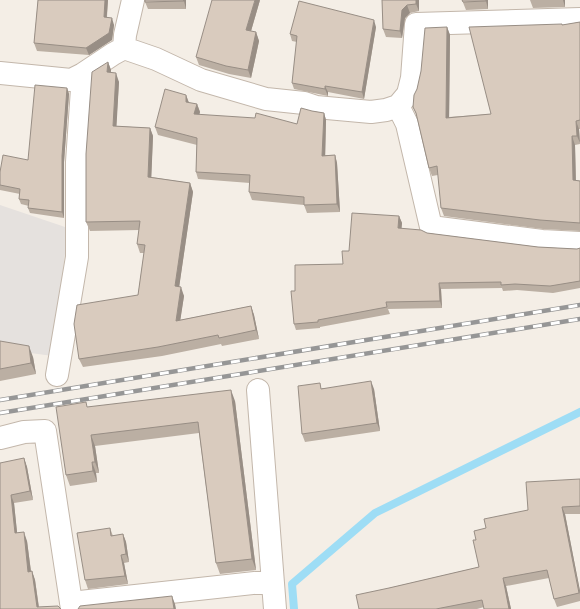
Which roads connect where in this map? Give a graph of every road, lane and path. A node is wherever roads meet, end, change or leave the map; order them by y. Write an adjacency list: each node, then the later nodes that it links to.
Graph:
1 (133, 0): 3 (street)
2 (580, 19): 6 (street)
3 (124, 48): 5 (street); 6 (street)
4 (0, 73): 5 (street)
5 (83, 74): 8 (street)
6 (398, 106): 7 (street)
7 (580, 244)
8 (57, 375)
9 (258, 390): 11 (street)
10 (0, 438): 12 (street)
11 (272, 581): 12 (street); 13 (street)
12 (72, 606)
13 (275, 609)

